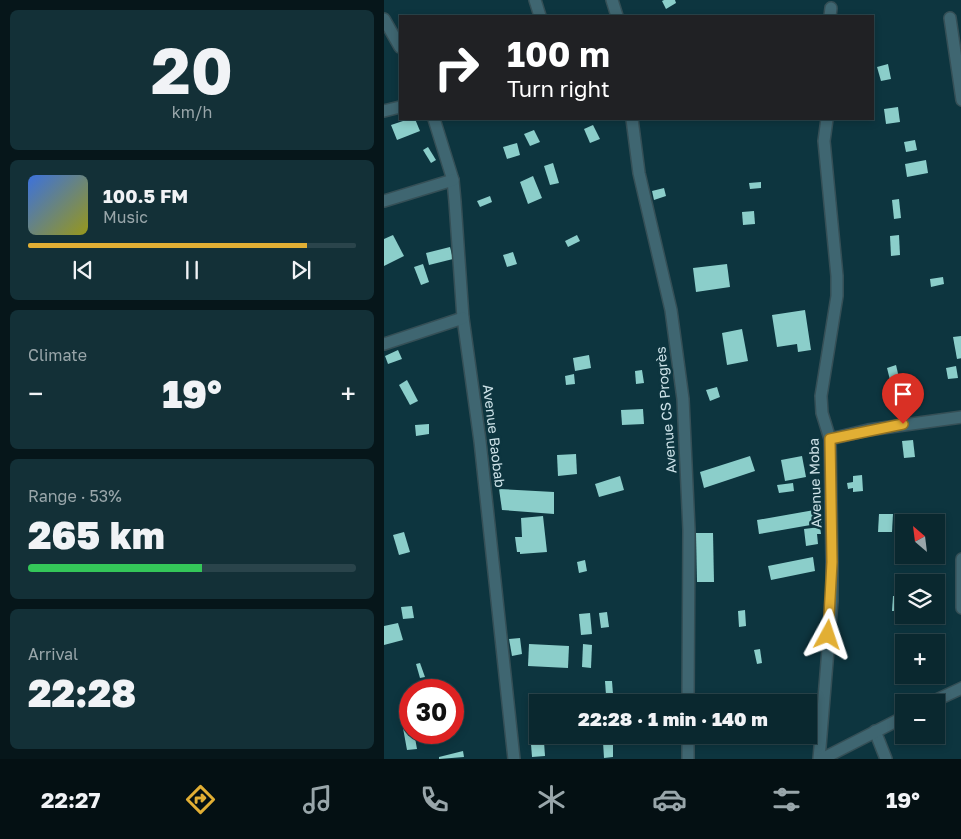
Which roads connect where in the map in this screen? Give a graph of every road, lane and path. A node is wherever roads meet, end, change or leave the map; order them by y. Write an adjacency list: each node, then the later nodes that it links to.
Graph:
1 (535, 0): 3 (street)
2 (612, 0): 4 (street)
3 (540, 15)
4 (616, 15)
5 (950, 18): 8 (street)
6 (384, 19): 7 (street)
7 (399, 45)
8 (961, 100)
9 (399, 107): 10 (street)
10 (384, 110)
11 (434, 120): 14 (street, Avenue Baobab)
12 (632, 120): 23 (street, Avenue CS Progrès)
13 (827, 120): 19 (street, Avenue Moba)
14 (453, 180): 15 (street); 16 (street, Avenue Baobab)
15 (384, 201)
16 (463, 318): 17 (street); 28 (street, Avenue Baobab)
17 (384, 344)
18 (961, 417): 19 (street)
19 (830, 439): 30 (street, Avenue Moba)
20 (961, 559): 21 (street)
21 (961, 608)
22 (961, 688): 24 (street)
23 (688, 694)
24 (945, 696)
25 (895, 721): 26 (street)
26 (875, 731): 30 (street); 31 (street)
27 (688, 744): 29 (street)
28 (514, 759)
29 (688, 759)
30 (821, 759)
31 (886, 759)

